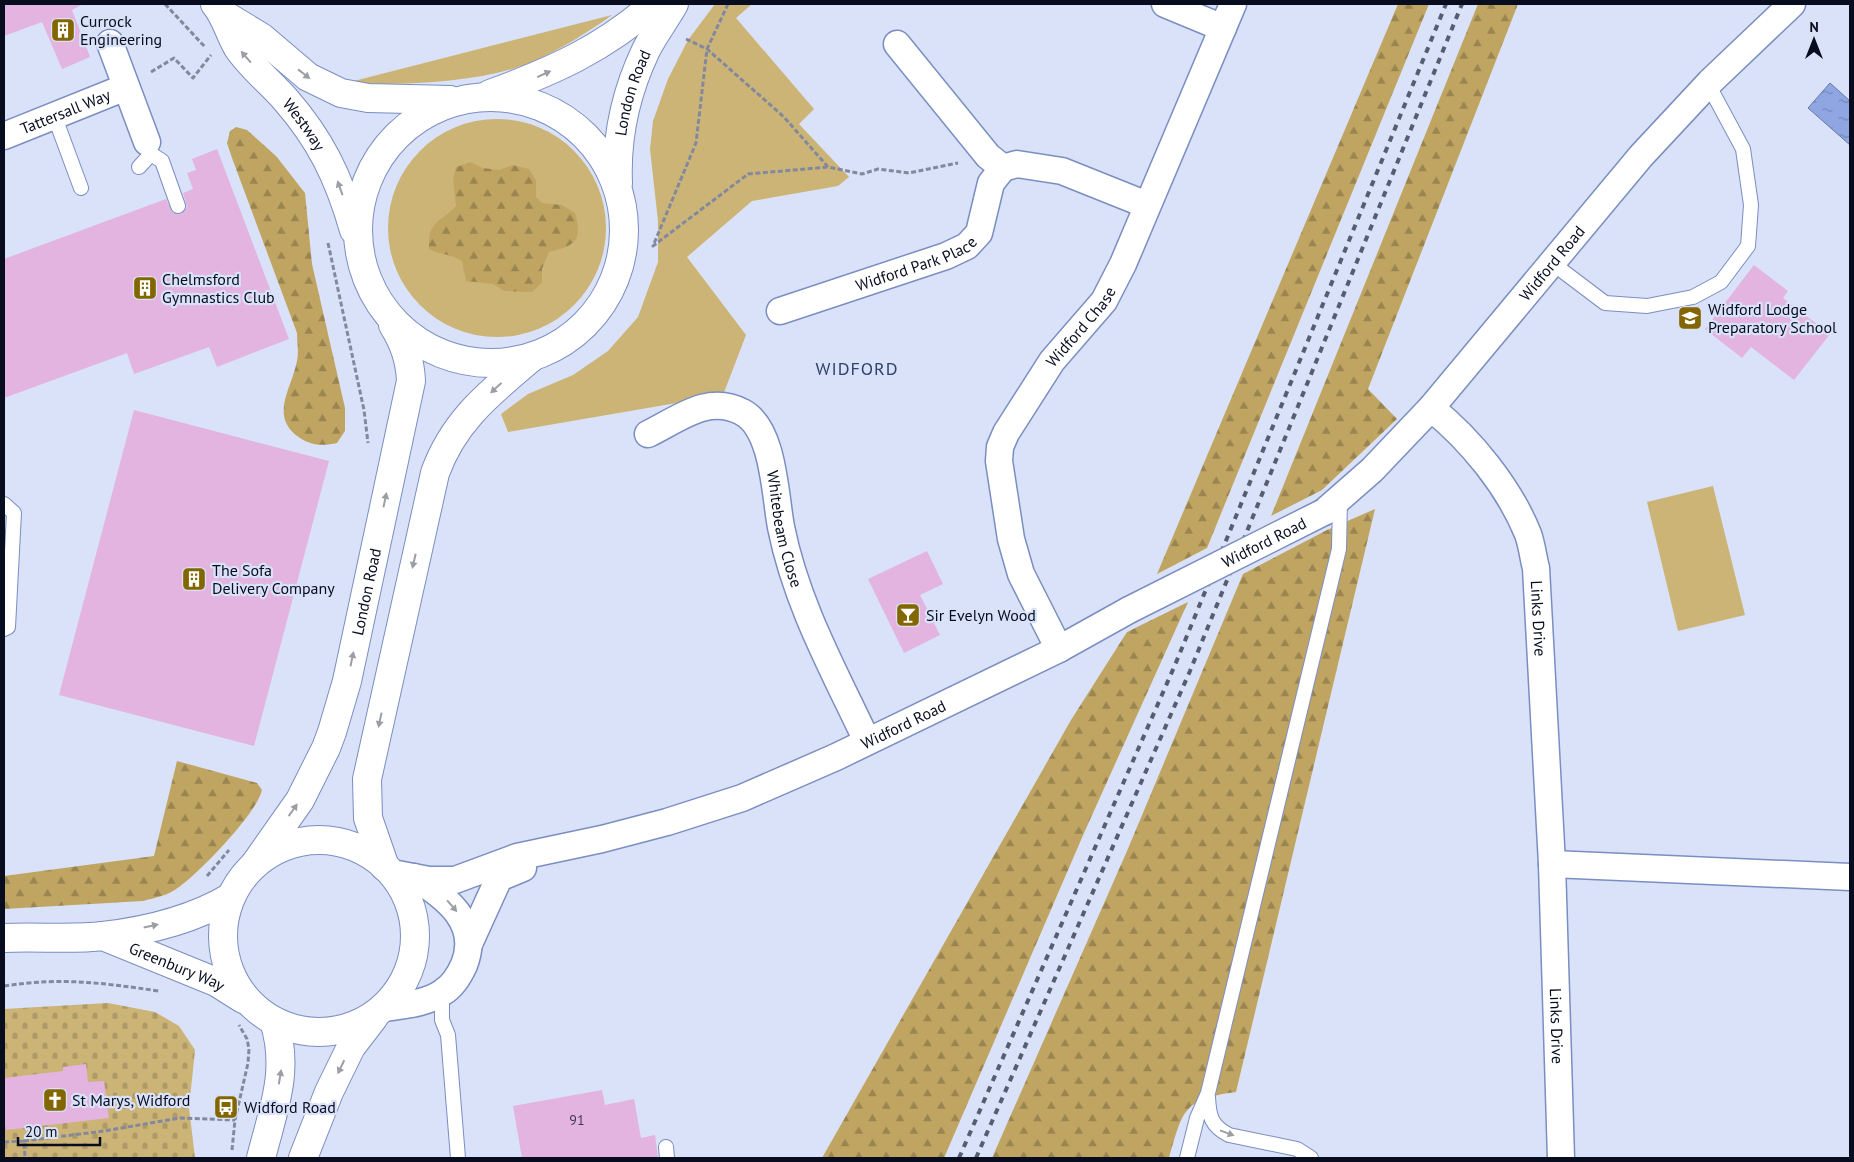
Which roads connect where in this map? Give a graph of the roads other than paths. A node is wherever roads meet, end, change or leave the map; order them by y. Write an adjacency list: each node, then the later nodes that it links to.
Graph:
1 (654, 4): 12 (main road, London Road, one-way to 1)
2 (674, 4): 19 (main road, London Road)
3 (1165, 4): 7 (street)
4 (1233, 4): 7 (street, Widford Chase)
5 (1792, 4): 10 (street, Widford Road)
6 (219, 9): 12 (main road, Westway, one-way to 12); 22 (main road, Westway, one-way to 6)
7 (1223, 28): 20 (street, Widford Chase)
8 (110, 43): 11 (street, Tattersall Way)
9 (897, 44): 16 (street)
10 (1708, 84): 23 (street, Widford Road); 23 (lane)
11 (126, 87): 13 (street, Tattersall Way); 15 (street, Tattersall Way)
12 (473, 98): 19 (main road, Westway); 22 (main road, London Road)
13 (54, 115): 14 (street, Tattersall Way); 18 (lane)
14 (4, 133)
15 (149, 148): 17 (lane); 21 (lane)
16 (995, 162): 20 (street); 25 (street, Widford Park Place)
17 (139, 167)
18 (81, 188)
19 (618, 190): 26 (main road)
20 (1148, 205): 32 (street, Widford Chase)
21 (178, 206)
22 (360, 251): 24 (main road)
23 (1552, 263): 27 (street, Widford Road)
24 (381, 306): 26 (main road); 35 (main road, London Road, one-way to 24)
25 (780, 311)
26 (533, 356): 37 (main road, one-way to 37)
27 (1431, 408): 30 (street, Widford Road); 36 (street, Links Drive)
28 (648, 434): 33 (street, Whitebeam Close)
29 (4, 504): 31 (lane)
30 (1332, 506): 32 (street, Widford Road, bridge); 47 (lane)
31 (4, 630)
32 (1059, 649): 33 (street, Widford Road)
33 (867, 741): 34 (street, Widford Road)
34 (572, 847): 37 (street, Widford Road); 42 (street, Widford Road)
35 (255, 864): 37 (main road); 39 (main road)
36 (1552, 864): 38 (street); 53 (street, Links Drive)
37 (397, 872): 42 (street, one-way to 42); 44 (main road)
38 (1850, 877)
39 (231, 897): 40 (main road, Greenbury Way, one-way to 39); 45 (main road)
40 (103, 936): 41 (main road, Greenbury Way); 45 (main road, Greenbury Way)
41 (4, 938)
42 (469, 944): 43 (street, Widford Road)
43 (442, 993): 44 (street, Widford Road); 50 (lane)
44 (381, 1010): 46 (main road); 49 (main road, one-way to 49)
45 (242, 1012): 46 (main road)
46 (274, 1021): 48 (main road, one-way to 46)
47 (1208, 1094): 51 (lane); 52 (lane, one-way to 52)
48 (261, 1158)
49 (303, 1158)
50 (458, 1158)
51 (1187, 1158)
52 (1311, 1158)
53 (1561, 1158)

